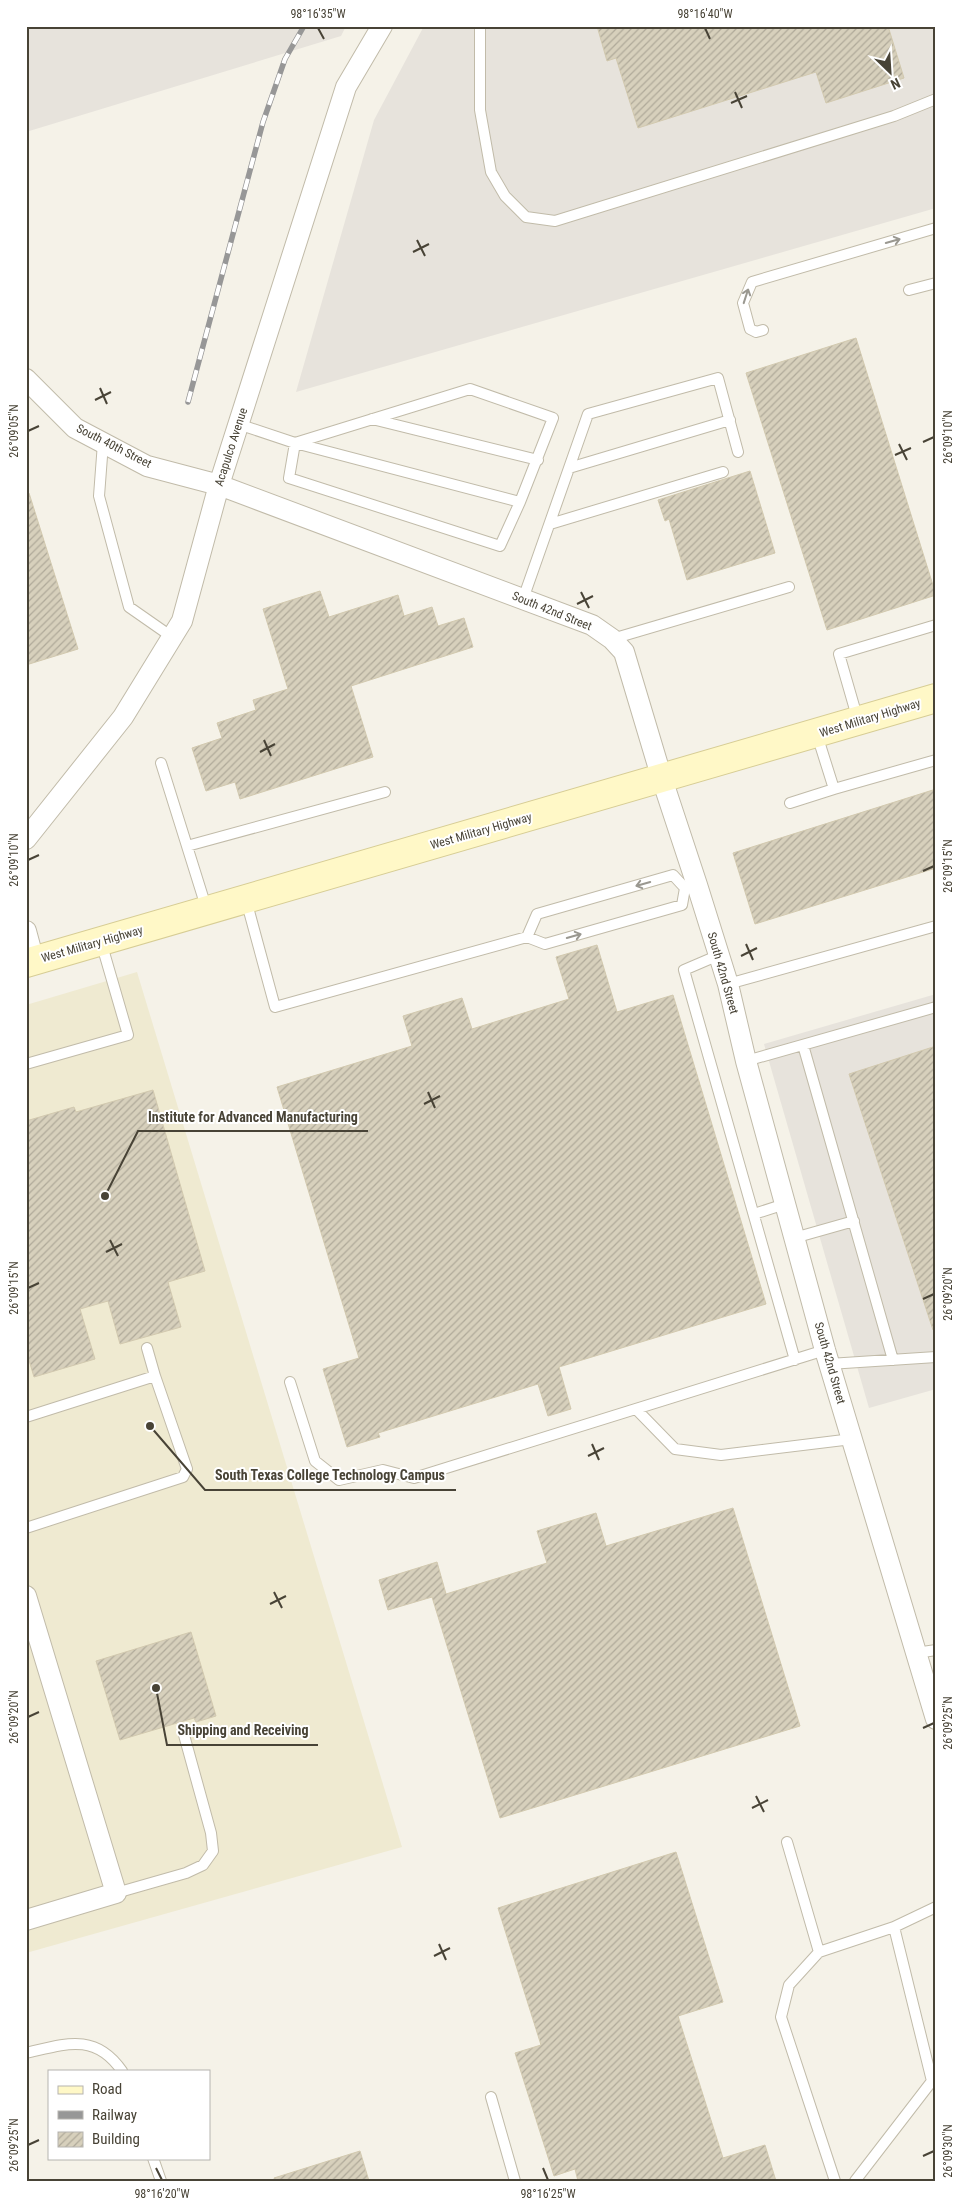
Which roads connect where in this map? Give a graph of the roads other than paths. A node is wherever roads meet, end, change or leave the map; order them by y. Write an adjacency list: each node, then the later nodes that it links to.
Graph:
1 (382, 26): 11 (street, Acapulco Avenue)
2 (480, 26): 3 (lane)
3 (936, 100)
4 (936, 228): 7 (lane, one-way to 4)
5 (936, 283): 6 (lane)
6 (909, 290)
7 (763, 330)
8 (26, 379): 12 (street, South 40th Street)
9 (372, 419): 13 (lane); 15 (lane); 15 (lane)
10 (730, 420): 14 (lane); 16 (lane); 16 (lane)
11 (238, 424): 13 (lane); 18 (street, Acapulco Avenue)
12 (103, 443): 18 (street, South 40th Street); 24 (lane)
13 (295, 443): 19 (lane); 19 (lane)
14 (738, 452)
15 (538, 460): 19 (lane)
16 (569, 468): 20 (lane)
17 (724, 472): 20 (lane)
18 (219, 485): 22 (street, South 42nd Street); 24 (street, Acapulco Avenue)
19 (520, 502)
20 (550, 524): 22 (lane)
21 (789, 587): 25 (lane)
22 (523, 599): 25 (street, South 42nd Street)
23 (936, 625): 27 (lane)
24 (172, 637): 35 (street, Acapulco Avenue)
25 (612, 639): 31 (street, South 42nd Street)
26 (936, 698): 27 (main road, West Military Highway)
27 (858, 721): 28 (main road, West Military Highway)
28 (817, 734): 31 (main road, West Military Highway); 32 (lane)
29 (936, 760): 32 (lane)
30 (160, 763): 36 (lane)
31 (662, 779): 37 (street, South 42nd Street); 38 (main road, West Military Highway)
32 (834, 789): 34 (lane)
33 (385, 792): 36 (lane)
34 (790, 803)
35 (26, 839)
36 (187, 846): 39 (lane)
37 (691, 886): 42 (lane, one-way to 37); 42 (lane, one-way to 42); 44 (street, South 42nd Street)
38 (246, 899): 39 (main road, West Military Highway); 42 (lane)
39 (207, 911): 43 (main road, West Military Highway)
40 (936, 926): 46 (lane)
41 (26, 931): 45 (street)
42 (527, 937)
43 (101, 941): 45 (main road, West Military Highway); 50 (lane)
44 (719, 955): 46 (street, South 42nd Street); 52 (lane)
45 (30, 962)
46 (728, 984): 49 (street, South 42nd Street)
47 (936, 1007): 48 (lane)
48 (803, 1044): 49 (lane); 53 (lane)
49 (746, 1061): 51 (street, South 42nd Street)
50 (26, 1064)
51 (785, 1204): 52 (lane); 54 (street, South 42nd Street)
52 (754, 1214): 58 (lane)
53 (854, 1221): 54 (lane); 59 (lane)
54 (794, 1238): 56 (street, South 42nd Street)
55 (147, 1348): 60 (lane)
56 (827, 1357): 58 (lane); 59 (lane); 64 (street, South 42nd Street)
57 (936, 1357): 59 (lane)
58 (795, 1360): 62 (lane)
59 (894, 1360)
60 (155, 1376): 63 (lane); 65 (lane)
61 (290, 1382): 62 (lane)
62 (636, 1409): 64 (lane)
63 (26, 1417)
64 (852, 1439): 68 (street, South 42nd Street)
65 (26, 1528)
66 (26, 1596): 72 (street)
67 (936, 1650): 68 (lane)
68 (916, 1652): 69 (street, South 42nd Street)
69 (936, 1720)
70 (184, 1735): 72 (lane)
71 (787, 1842): 76 (lane)
72 (116, 1893): 74 (street)
73 (936, 1908): 75 (lane)
74 (26, 1920)
75 (894, 1927): 76 (lane); 84 (lane)
76 (819, 1952): 83 (lane)
77 (26, 2053): 78 (lane)
78 (121, 2070)
79 (491, 2097): 82 (lane)
80 (154, 2160): 81 (lane)
81 (160, 2181)
82 (515, 2181)
83 (835, 2181)
84 (855, 2181)

